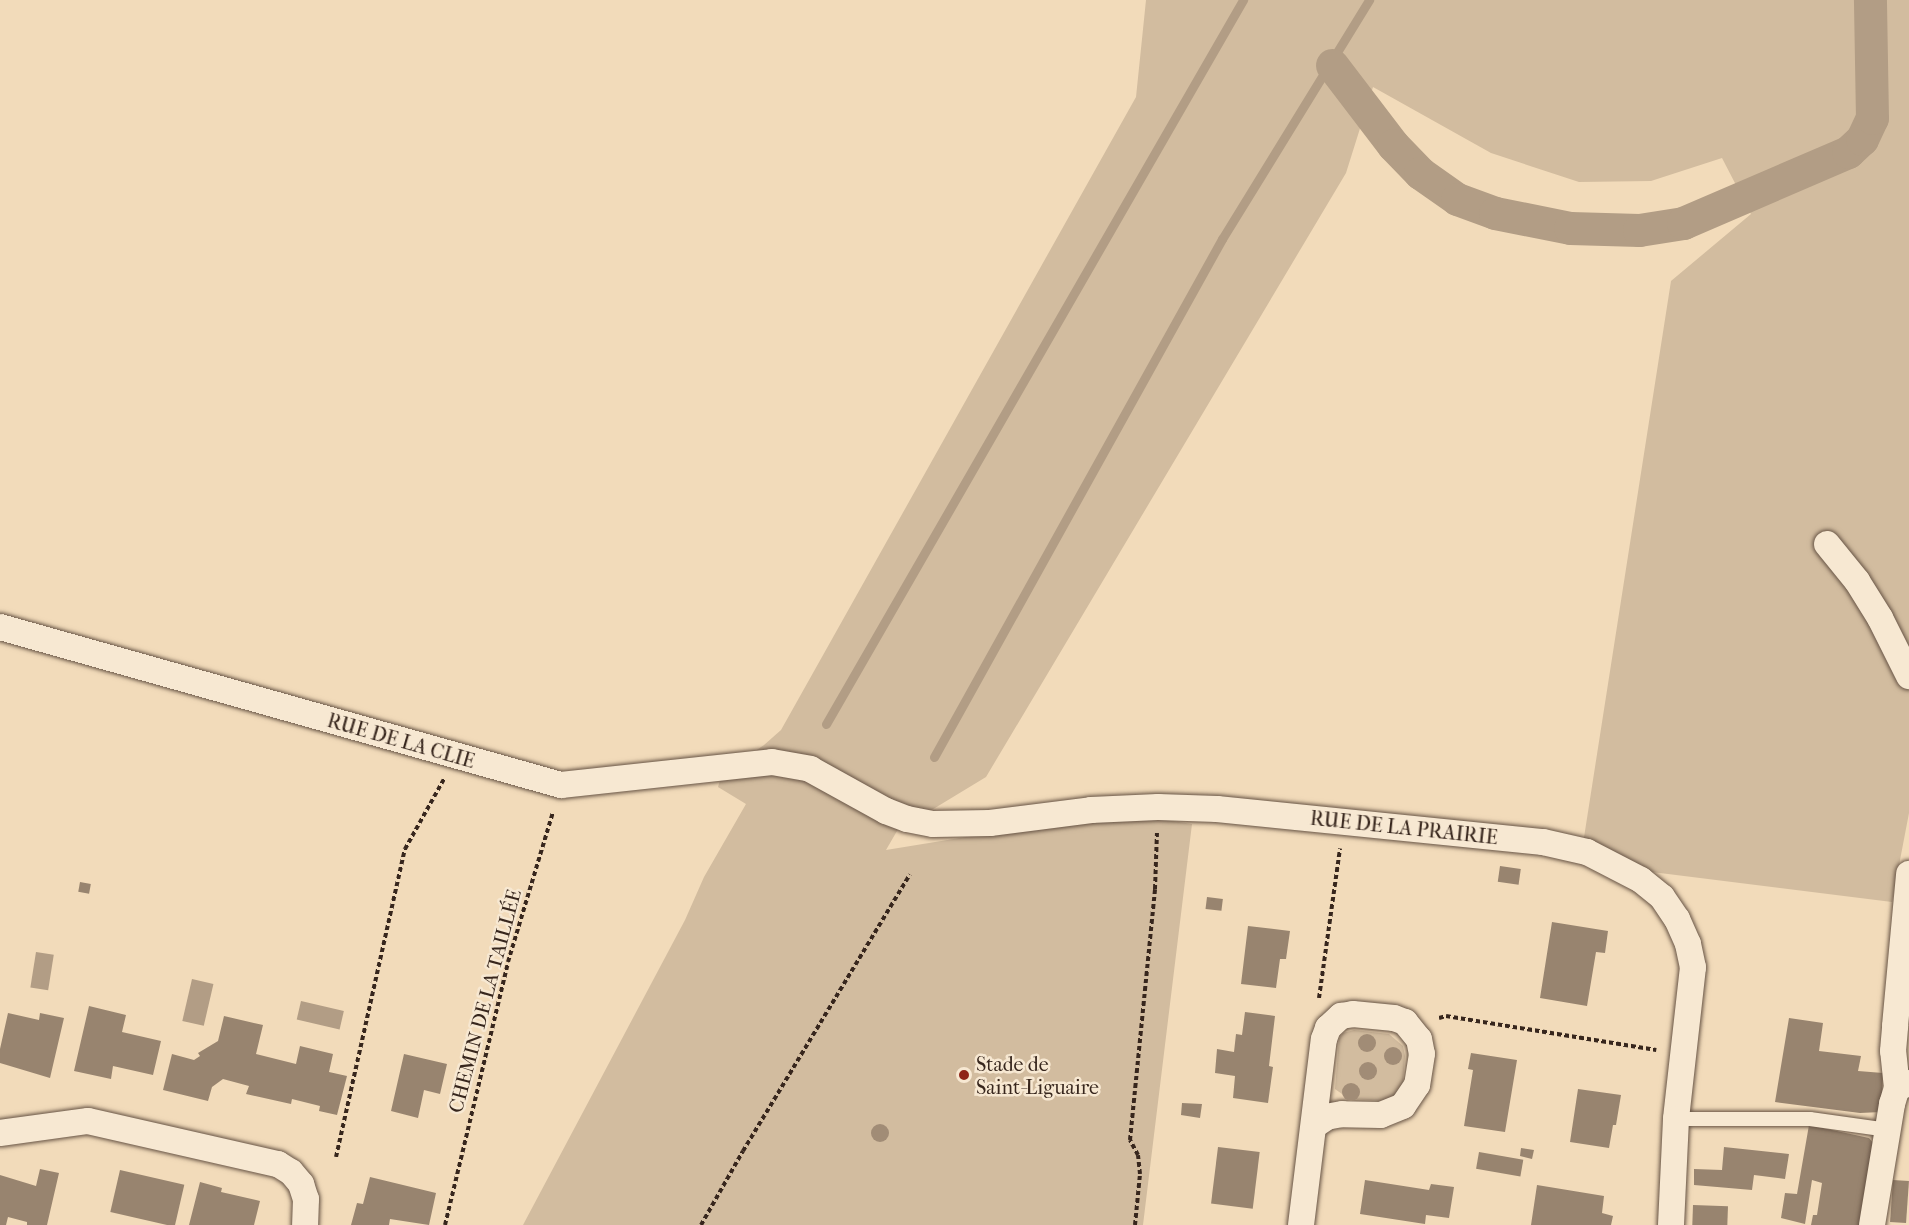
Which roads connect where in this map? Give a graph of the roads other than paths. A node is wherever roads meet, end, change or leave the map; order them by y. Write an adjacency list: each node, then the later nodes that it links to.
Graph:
1 (1827, 544): 3 (street)
2 (0, 627): 4 (street, RUE DE LA CLIE)
3 (1909, 676)
4 (810, 769): 7 (street, RUE DE LA PRAIRIE)
5 (1909, 874): 6 (street)
6 (1903, 1085): 9 (street)
7 (1676, 1119): 9 (lane); 13 (street, RUE DE LA PRAIRIE)
8 (1315, 1125): 8 (street); 12 (street)
9 (1888, 1130): 14 (street)
10 (0, 1132): 11 (street)
11 (305, 1225)
12 (1301, 1225)
13 (1671, 1225)
14 (1872, 1225)

